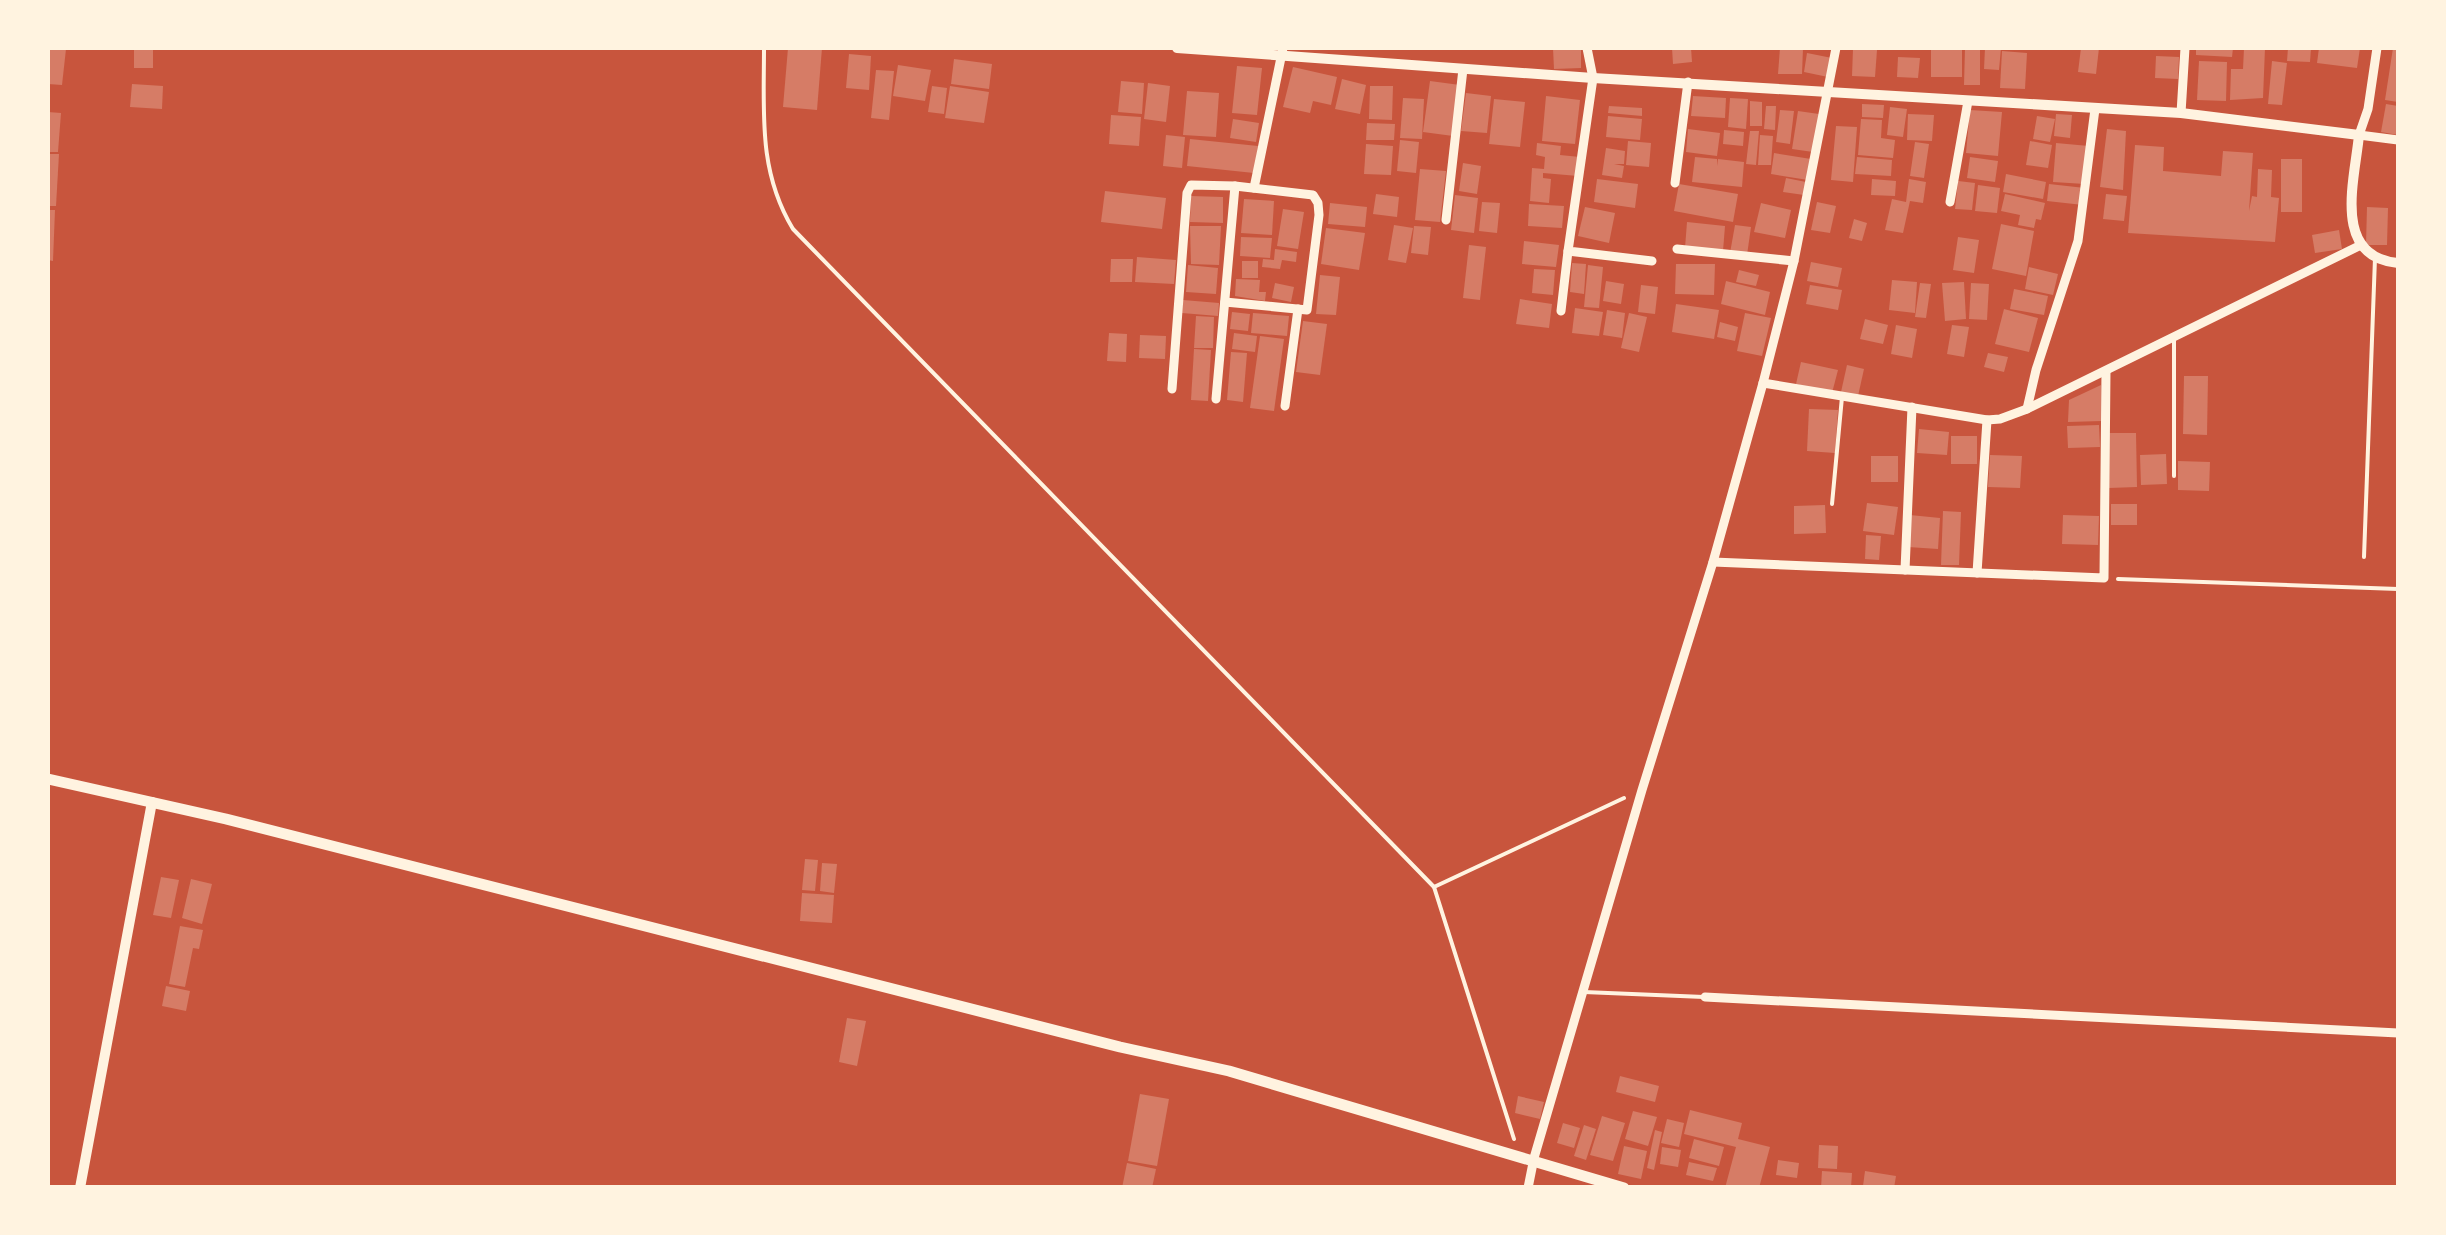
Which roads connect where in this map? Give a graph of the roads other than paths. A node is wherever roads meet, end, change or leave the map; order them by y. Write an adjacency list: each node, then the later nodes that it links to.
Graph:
1 (1177, 48): 6 (street)
2 (1587, 48): 8 (street)
3 (1836, 48): 10 (street)
4 (2185, 48): 13 (street)
5 (2377, 48): 14 (street)
6 (1282, 52): 7 (street); 18 (street)
7 (1464, 68): 8 (street); 20 (street)
8 (1593, 78): 9 (street); 23 (street)
9 (1688, 82): 10 (street); 16 (street)
10 (1825, 94): 11 (street); 25 (street)
11 (1968, 101): 12 (street); 19 (street)
12 (2095, 110): 13 (street); 39 (street)
13 (2181, 112): 14 (street)
14 (2359, 135): 15 (street); 21 (street)
15 (2398, 140)
16 (1676, 182)
17 (1235, 186): 18 (street); 28 (street); 34 (street)
18 (1254, 188): 29 (street)
19 (1950, 202)
20 (1446, 220)
21 (2361, 245): 24 (street); 31 (street)
22 (1677, 250): 25 (street)
23 (1568, 251): 26 (street); 30 (street)
24 (2375, 258): 27 (street); 43 (lane)
25 (1794, 261): 33 (street)
26 (1652, 262)
27 (2398, 263)
28 (1224, 302): 29 (street); 36 (street)
29 (1298, 309): 37 (street)
30 (1560, 311)
31 (2174, 338): 32 (street); 41 (lane)
32 (2106, 371): 39 (street); 46 (street)
33 (1762, 383): 35 (street); 44 (street)
34 (1172, 389)
35 (1842, 397): 38 (street); 42 (lane)
36 (1216, 399)
37 (1284, 406)
38 (1912, 407): 40 (street); 45 (street)
39 (2028, 409): 40 (street)
40 (1988, 420): 46 (street)
41 (2174, 476)
42 (1832, 504)
43 (2364, 557)
44 (1713, 562): 45 (street); 49 (street)
45 (1905, 570): 46 (street)
46 (1976, 573)
47 (48, 778): 48 (main road)
48 (152, 802): 52 (main road); 53 (street)
49 (1584, 992): 50 (lane); 52 (street)
50 (1705, 997): 51 (street)
51 (2398, 1033)
52 (1534, 1158): 54 (street); 55 (main road)
53 (80, 1188)
54 (1528, 1188)
55 (1624, 1188)

